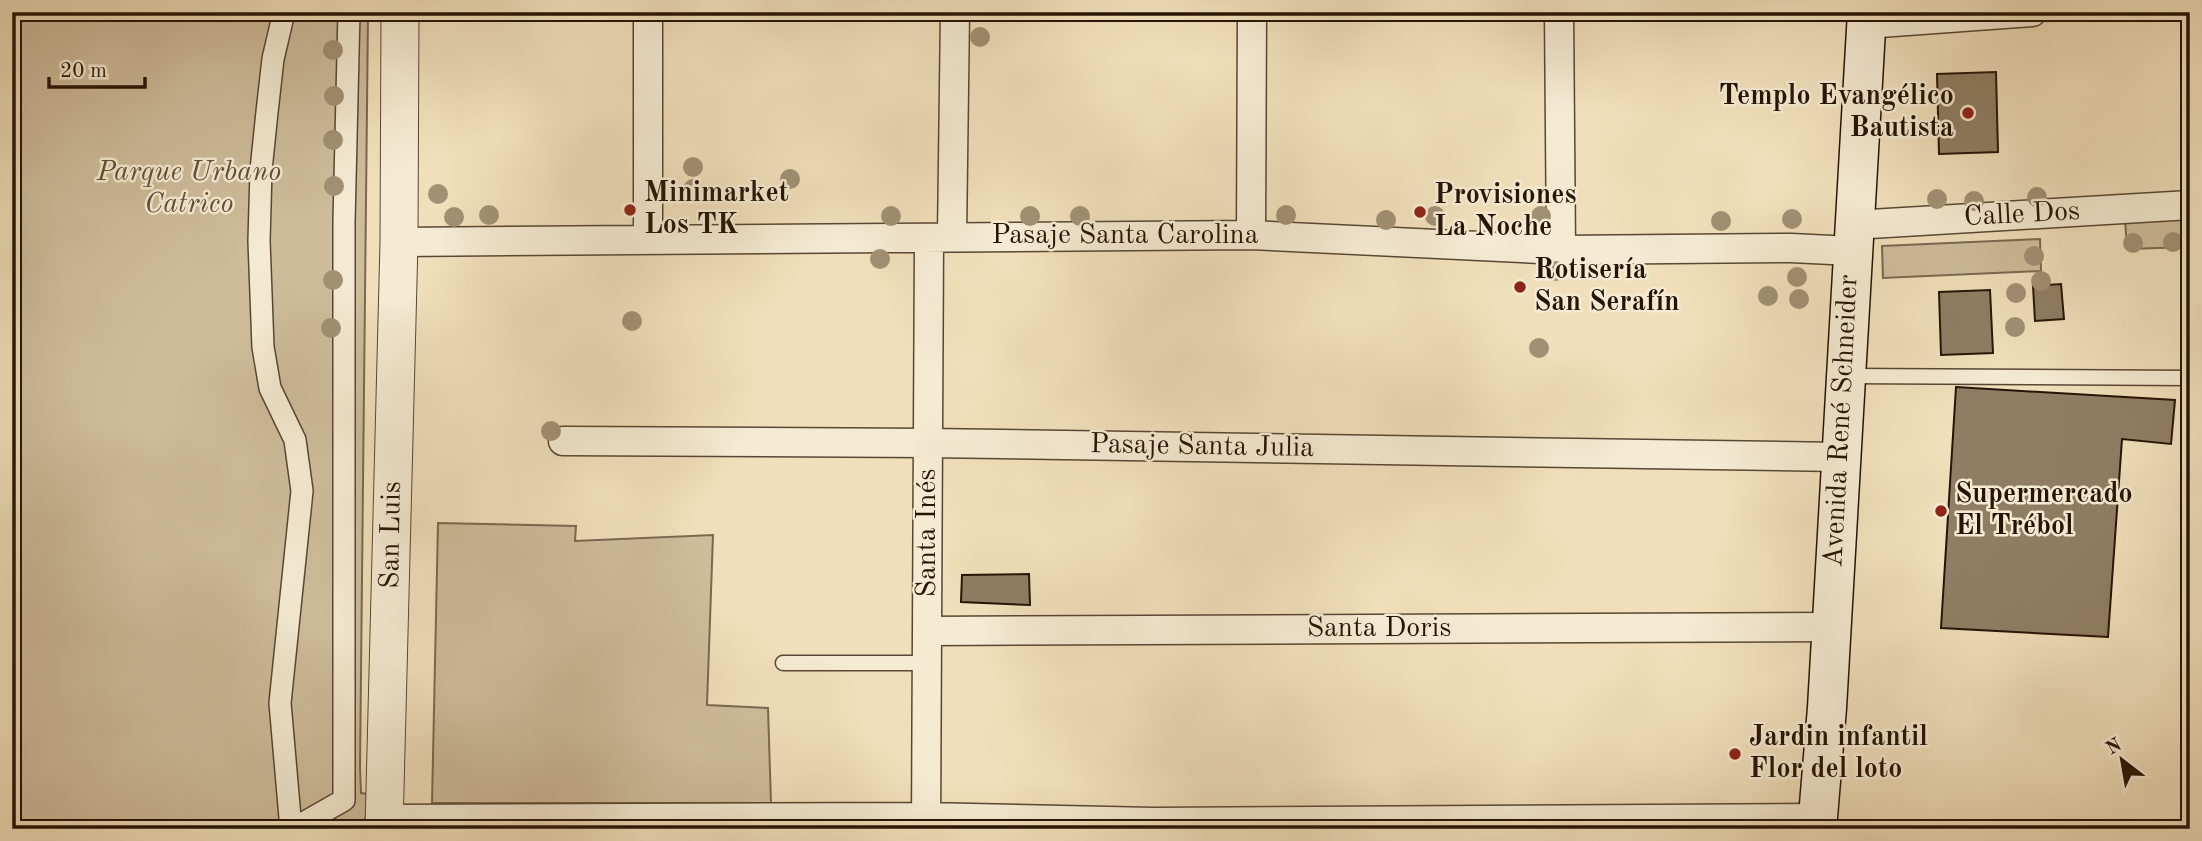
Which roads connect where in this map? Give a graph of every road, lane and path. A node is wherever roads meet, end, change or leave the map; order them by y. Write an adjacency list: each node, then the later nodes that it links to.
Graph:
1 (284, 12): 32 (street)
2 (349, 12): 32 (street)
3 (400, 12): 15 (street, San Luis)
4 (648, 12): 14 (street)
5 (955, 12): 12 (street, Santa Inés)
6 (1252, 12): 11 (street)
7 (1559, 12): 16 (street)
8 (2032, 12): 9 (street)
9 (1866, 18): 13 (main road, Avenida René Schneider)
10 (2190, 205): 13 (street, Calle Dos)
11 (1251, 235): 12 (street, Pasaje Santa Carolina); 16 (street, Pasaje Santa Carolina)
12 (941, 237): 14 (street, Pasaje Santa Carolina); 20 (street, Santa Inés)
13 (1852, 238): 16 (street, Pasaje Santa Carolina); 17 (main road, Avenida René Schneider)
14 (648, 240): 15 (street, Pasaje Santa Carolina)
15 (399, 242): 28 (street, San Luis)
16 (1561, 250)
17 (1845, 376): 18 (lane); 21 (main road, Avenida René Schneider)
18 (2190, 378)
19 (563, 440): 20 (street, Pasaje Santa Julia)
20 (929, 443): 21 (street, Pasaje Santa Julia); 23 (street, Santa Inés)
21 (1840, 457): 22 (main road, Avenida René Schneider)
22 (1830, 627): 23 (street, Santa Doris); 27 (main road, Avenida René Schneider)
23 (928, 631): 25 (street, Santa Inés)
24 (783, 663): 25 (lane)
25 (928, 663): 26 (street, Santa Inés)
26 (926, 823): 29 (street); 30 (street)
27 (1818, 823): 31 (street)
28 (385, 824): 29 (street)
29 (697, 824)
30 (1153, 825): 31 (street)
31 (1395, 825)
32 (292, 829)

